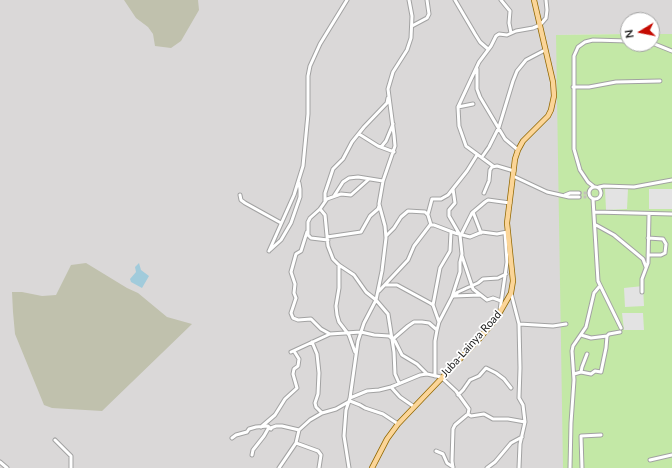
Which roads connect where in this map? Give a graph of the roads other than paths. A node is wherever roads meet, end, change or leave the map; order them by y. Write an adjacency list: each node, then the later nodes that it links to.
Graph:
1 (347, 0): 35 (street)
2 (409, 0): 9 (street)
3 (427, 0): 9 (street)
4 (455, 0): 13 (street)
5 (501, 0): 10 (street)
6 (534, 0): 8 (main road, Juba-Lainya Road)
7 (546, 0): 8 (street)
8 (540, 25): 10 (street); 14 (main road, Juba-Lainya Road)
9 (412, 26): 19 (street)
10 (511, 33): 13 (street)
11 (620, 41): 18 (street)
12 (660, 46): 15 (street)
13 (488, 49): 16 (street)
14 (545, 50): 23 (street); 26 (main road, Juba-Lainya Road)
15 (672, 51)
16 (476, 68): 21 (street); 23 (street)
17 (660, 81): 18 (street)
18 (573, 87): 36 (street)
19 (388, 95): 22 (street); 24 (street)
20 (473, 104): 21 (street)
21 (458, 107): 28 (street)
22 (393, 123): 25 (street); 27 (street)
23 (498, 127): 26 (street); 29 (street)
24 (359, 134): 25 (street); 47 (street)
25 (381, 147): 27 (street)
26 (518, 150): 31 (main road, Juba-Lainya Road)
27 (394, 152): 33 (street)
28 (477, 155): 29 (street); 38 (street)
29 (482, 157): 30 (street)
30 (493, 166): 31 (street); 39 (street)
31 (514, 174): 42 (street); 49 (main road, Juba-Lainya Road)
32 (369, 179): 33 (street); 43 (street); 43 (street)
33 (383, 180): 48 (street)
34 (672, 180): 37 (street)
35 (299, 183): 56 (street); 56 (street)
36 (593, 186): 37 (street); 46 (street)
37 (599, 187): 46 (street)
38 (453, 189): 53 (street); 63 (street)
39 (484, 193)
40 (579, 193): 42 (street)
41 (240, 195): 56 (street)
42 (565, 195): 44 (street)
43 (334, 196): 47 (street)
44 (579, 197)
45 (587, 197): 46 (street)
46 (593, 198): 52 (street)
47 (325, 201): 50 (street)
48 (379, 204): 64 (street); 66 (street)
49 (510, 204): 51 (street); 62 (main road, Juba-Lainya Road)
50 (320, 209): 59 (street); 66 (street)
51 (473, 212): 61 (street); 63 (street)
52 (595, 212): 54 (street); 58 (street)
53 (428, 214): 57 (street); 64 (street)
54 (649, 214): 55 (street); 65 (street)
55 (672, 214)
56 (281, 223)
57 (431, 225): 60 (street); 72 (street)
58 (596, 225): 70 (street); 74 (street)
59 (307, 232): 66 (street); 90 (street)
60 (451, 232): 63 (street); 82 (street)
61 (481, 233): 62 (street); 63 (street)
62 (506, 233): 71 (street); 77 (main road, Juba-Lainya Road)
63 (460, 235): 68 (street)
64 (386, 236): 75 (street)
65 (648, 238): 67 (street); 67 (street)
66 (327, 239): 69 (street)
67 (648, 255): 70 (street)
68 (462, 256): 73 (street); 79 (street)
69 (339, 265): 80 (street); 88 (street)
70 (646, 267): 76 (street)
71 (506, 274): 73 (street); 81 (street)
72 (385, 285): 75 (street); 82 (street)
73 (471, 286): 78 (street); 79 (street)
74 (599, 287): 91 (street); 92 (street)
75 (378, 292): 80 (street)
76 (642, 292)
77 (511, 293): 83 (main road, Juba-Lainya Road); 85 (street)
78 (480, 295): 79 (street); 81 (street)
79 (452, 297): 84 (street)
80 (376, 300): 89 (street); 93 (street)
81 (501, 301): 83 (street)
82 (433, 305): 84 (street)
83 (499, 314): 101 (main road, Juba-Lainya Road)
84 (439, 322): 87 (street)
85 (519, 324): 86 (street); 110 (street)
86 (566, 324)
87 (437, 330): 93 (street); 100 (street)
88 (347, 332): 89 (street); 90 (street); 95 (street)
89 (361, 332): 93 (street); 95 (street)
90 (330, 334): 94 (street)
91 (581, 335): 92 (street); 99 (street)
92 (607, 336): 97 (street)
93 (393, 338): 98 (street); 102 (street)
94 (312, 342): 108 (street); 112 (street)
95 (355, 353): 106 (street)
96 (587, 354): 97 (street)
97 (581, 372): 99 (street)
98 (427, 374): 100 (street); 102 (street)
99 (574, 374): 135 (street)
100 (435, 376): 101 (street)
101 (442, 377): 105 (street); 107 (main road, Juba-Lainya Road)
102 (399, 383): 103 (street)
103 (392, 387): 106 (street); 107 (street)
104 (511, 388): 105 (street)
105 (458, 395): 109 (street)
106 (350, 399): 108 (street); 111 (street); 130 (street)
107 (413, 406): 111 (main road, Juba-Lainya Road)
108 (322, 413): 114 (street)
109 (468, 414): 110 (street); 125 (street)
110 (525, 422): 116 (street)
111 (398, 424): 131 (main road, Juba-Lainya Road)
112 (261, 426): 113 (street); 117 (street)
113 (271, 428): 114 (street); 121 (street)
114 (300, 430): 119 (street)
115 (601, 435): 136 (street)
116 (522, 437): 133 (street); 134 (street)
117 (232, 438)
118 (55, 440): 127 (street)
119 (296, 443): 128 (street); 129 (street)
120 (436, 452): 125 (street)
121 (252, 454)
122 (672, 455): 123 (street)
123 (650, 460)
124 (0, 462): 126 (street)
125 (453, 467): 132 (street)
126 (7, 468)
127 (71, 468)
128 (279, 468)
129 (318, 468)
130 (349, 468)
131 (372, 468)
132 (457, 468)
133 (487, 468)
134 (519, 468)
135 (570, 468)
136 (582, 468)

